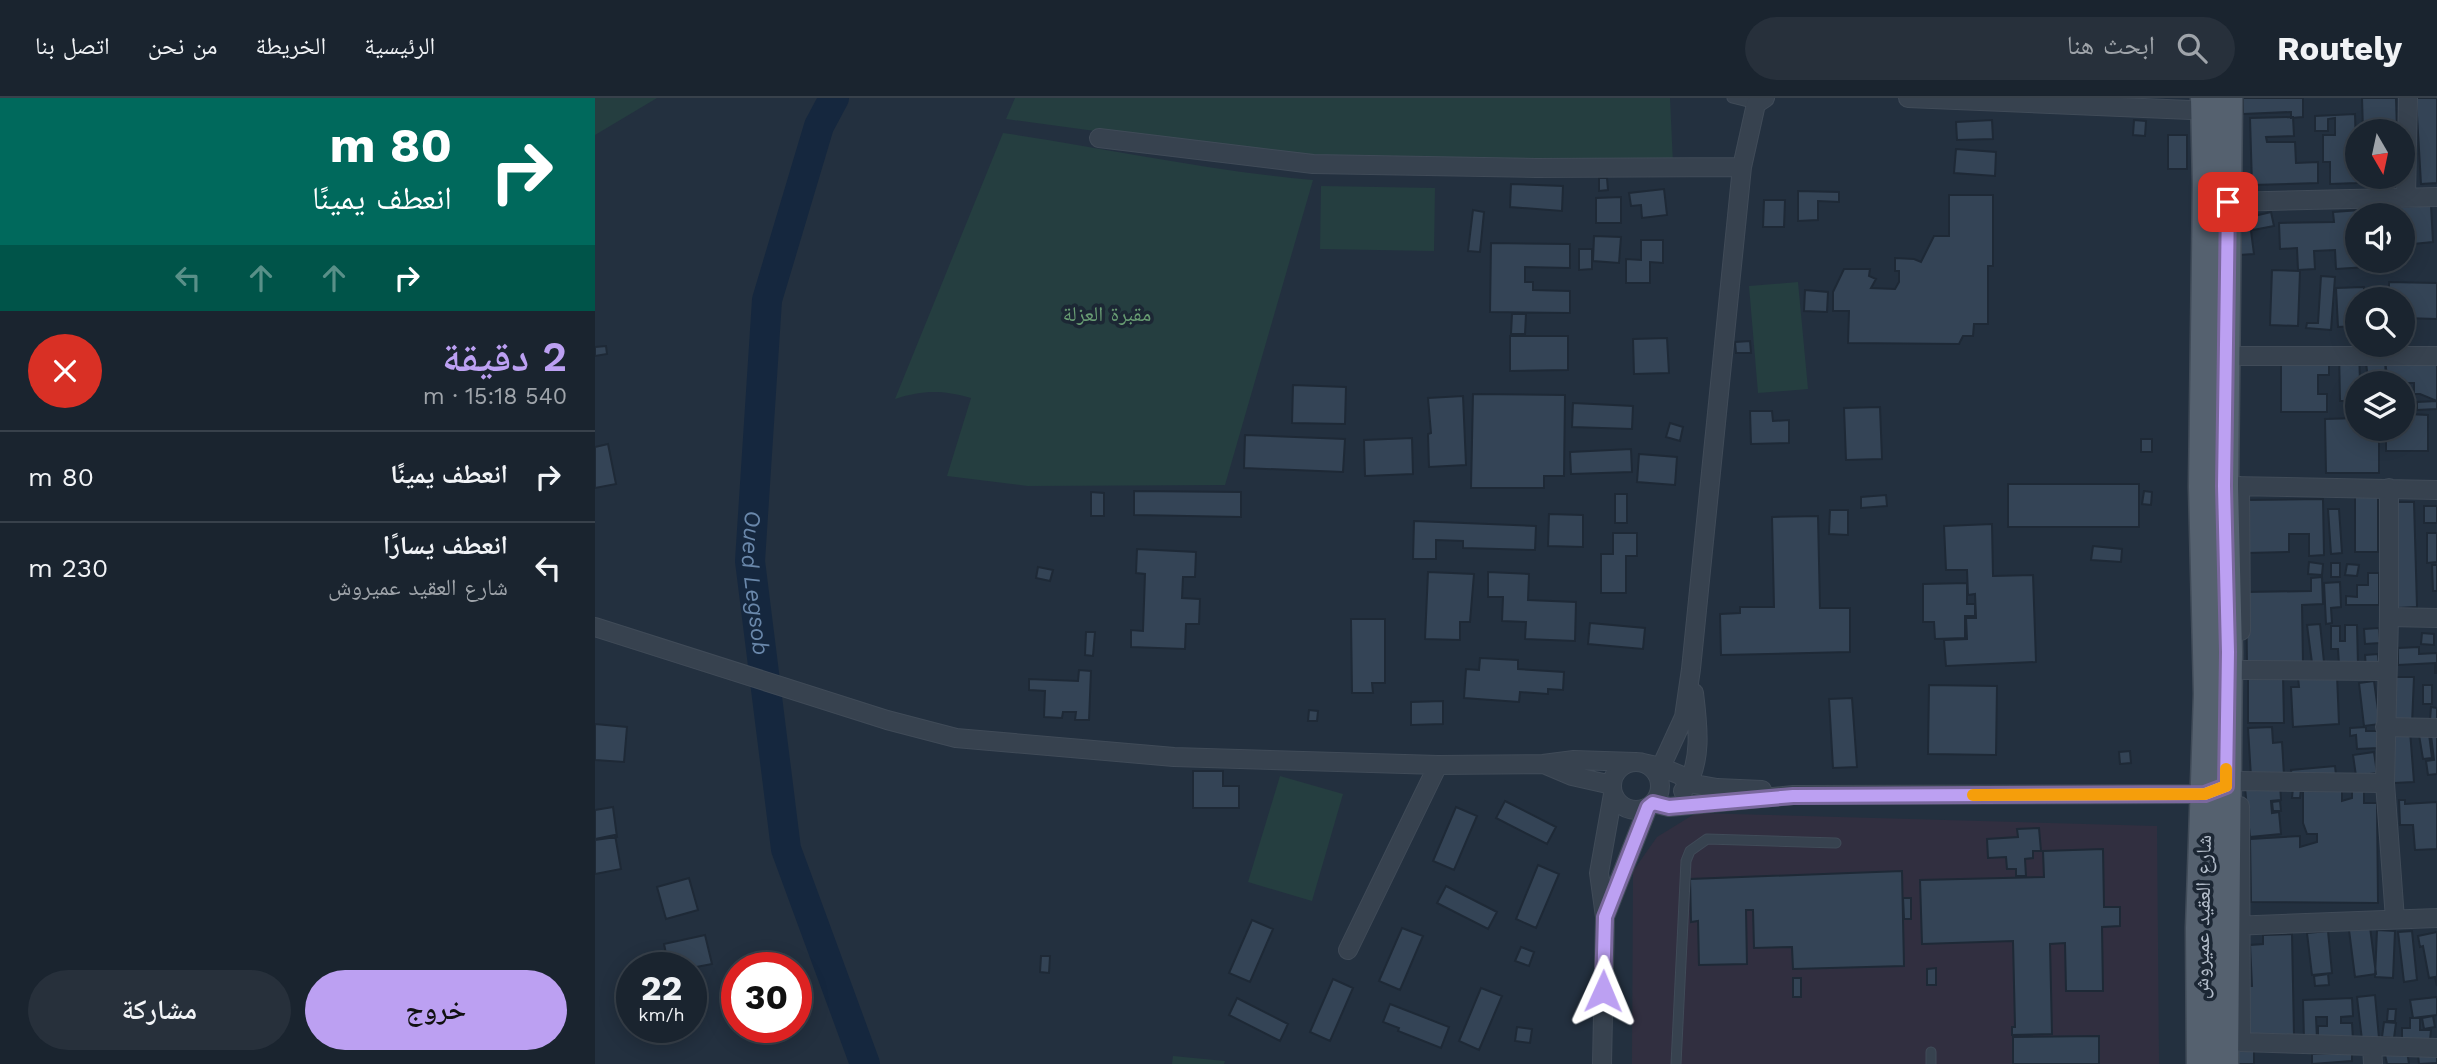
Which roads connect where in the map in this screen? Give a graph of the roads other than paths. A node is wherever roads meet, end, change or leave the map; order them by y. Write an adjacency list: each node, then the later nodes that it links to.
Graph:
1 (1732, 98): 4 (lane)
2 (1908, 98): 5 (street)
3 (2408, 98): 8 (street)
4 (1761, 101): 7 (street)
5 (2216, 104): 10 (main road, شارع العقيد عميروش); 13 (main road, شارع العقيد عميروش)
6 (1099, 138): 7 (street)
7 (1742, 167): 19 (street)
8 (2406, 197): 9 (street); 10 (street)
9 (2437, 197)
10 (2228, 202): 11 (main road, شارع العقيد عميروش)
11 (2226, 356): 12 (street); 13 (main road, شارع العقيد عميروش)
12 (2437, 356)
13 (2222, 486): 14 (street); 20 (street); 29 (main road, شارع العقيد عميروش)
14 (2389, 488): 15 (street); 16 (street)
15 (2437, 490)
16 (2389, 617): 17 (street); 21 (street)
17 (2437, 618)
18 (595, 626): 26 (street)
19 (1691, 669): 25 (street); 27 (street)
20 (2241, 670): 21 (street); 29 (street)
21 (2387, 671): 22 (street)
22 (2385, 727): 23 (street); 28 (street)
23 (2437, 728)
24 (1543, 764): 25 (street); 26 (street); 30 (street)
25 (1646, 764): 27 (street); 30 (street); 32 (street)
26 (1437, 765): 38 (street)
27 (1689, 783): 31 (street); 32 (street)
28 (2385, 783): 29 (street); 36 (street)
29 (2223, 787): 31 (street); 37 (main road, شارع العقيد عميروش)
30 (1613, 789): 32 (street); 34 (street)
31 (1793, 796): 32 (street)
32 (1657, 806): 34 (street)
33 (1836, 843): 44 (lane)
34 (1605, 917): 43 (street)
35 (2437, 918): 36 (street)
36 (2395, 919): 37 (street)
37 (2222, 927): 40 (main road, شارع العقيد عميروش); 46 (main road, شارع العقيد عميروش)
38 (1348, 950)
39 (2437, 1048): 42 (street)
40 (2230, 1049): 42 (street)
41 (1931, 1052): 45 (lane)
42 (2373, 1055)
43 (1602, 1064)
44 (1676, 1064)
45 (1931, 1064)
46 (2201, 1064)

